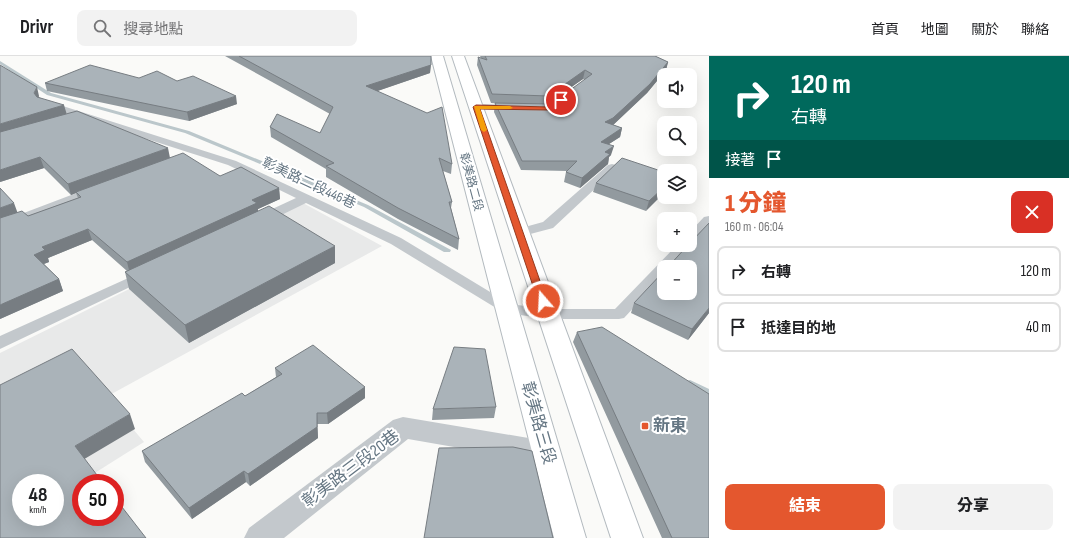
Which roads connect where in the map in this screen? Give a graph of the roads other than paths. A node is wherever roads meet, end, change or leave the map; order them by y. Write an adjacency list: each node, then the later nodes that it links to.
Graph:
1 (437, 56): 20 (main road, 彰美路二段)
2 (458, 56): 4 (main road, 彰美路二段)
3 (44, 103): 6 (lane, 彰美路二段446巷)
4 (476, 107): 5 (lane); 16 (main road, 彰美路二段)
5 (527, 108)
6 (80, 116): 7 (lane); 8 (lane, 彰美路二段446巷)
7 (65, 120)
8 (198, 153): 9 (lane); 12 (lane, 彰美路二段446巷)
9 (183, 158)
10 (612, 167): 16 (lane)
11 (110, 185): 15 (lane)
12 (306, 198): 14 (lane); 20 (lane, 彰美路二段446巷)
13 (709, 220): 17 (lane)
14 (249, 225)
15 (0, 226)
16 (519, 233): 21 (main road, 彰美路二段)
17 (697, 233)
18 (678, 252): 21 (lane, 彰美路二段446巷)
19 (156, 269): 22 (lane)
20 (506, 308): 21 (lane, 彰美路二段446巷); 23 (main road, 彰美路三段)
21 (548, 314): 26 (main road)
22 (0, 343)
23 (546, 452): 24 (street, 彰美路三段20巷); 25 (main road, 彰美路三段)
24 (260, 538)
25 (570, 538)
26 (627, 538)

